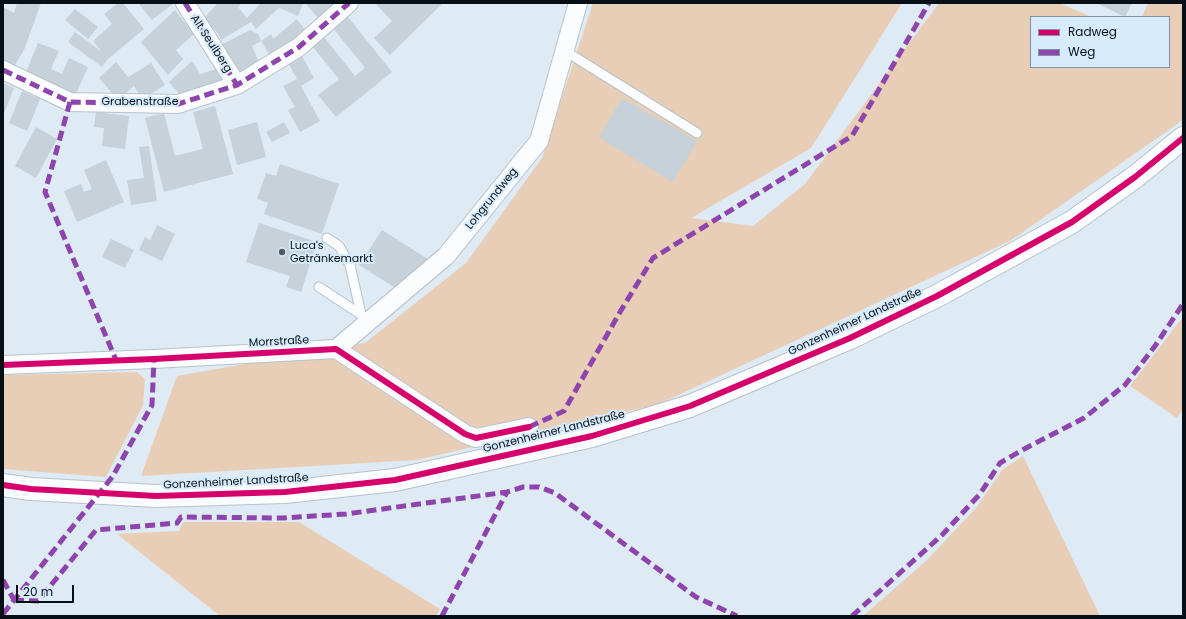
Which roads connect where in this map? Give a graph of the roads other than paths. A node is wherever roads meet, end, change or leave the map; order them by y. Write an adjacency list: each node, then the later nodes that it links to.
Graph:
1 (185, 3): 6 (street, Alt Seulberg)
2 (349, 3): 6 (street, Grabenstraße)
3 (578, 3): 4 (street, Lohgrundweg)
4 (566, 52): 7 (lane); 11 (street, Lohgrundweg)
5 (3, 70): 6 (street, Grabenstraße)
6 (238, 85)
7 (697, 133)
8 (1183, 138): 15 (street, Gonzenheimer Landstraße)
9 (327, 238): 11 (lane)
10 (319, 287): 11 (lane)
11 (365, 318): 12 (street, Lohgrundweg)
12 (336, 349): 13 (street, Morrstraße); 14 (street)
13 (3, 365)
14 (529, 427)
15 (3, 485)

